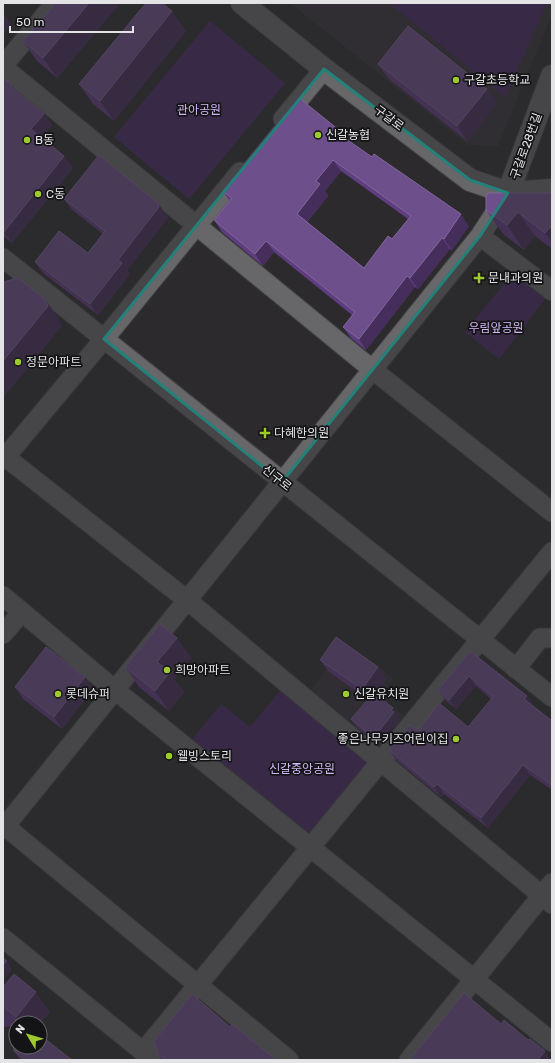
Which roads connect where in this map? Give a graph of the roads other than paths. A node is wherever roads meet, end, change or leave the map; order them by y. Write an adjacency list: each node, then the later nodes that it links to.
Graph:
1 (55, 3): 3 (street)
2 (242, 3): 4 (street, 구갈로)
3 (3, 67): 10 (street)
4 (324, 69): 6 (street); 9 (street, 구갈로)
5 (552, 76): 9 (street, 구갈로28번길)
6 (270, 135)
7 (250, 159): 10 (street)
8 (552, 190): 9 (street, 구갈로)
9 (508, 193): 11 (street)
10 (196, 226): 14 (street); 15 (street)
11 (480, 236): 13 (street); 15 (street)
12 (3, 258): 14 (street, 신구로)
13 (552, 291)
14 (104, 339): 16 (street); 17 (street, 신구로)
15 (373, 370): 17 (street); 18 (street)
16 (4, 457): 21 (street)
17 (282, 482): 21 (street); 25 (street, 신구로)
18 (552, 512)
19 (552, 552): 25 (street)
20 (3, 596): 22 (street)
21 (187, 600): 27 (street); 29 (street)
22 (22, 612): 23 (street); 27 (street)
23 (3, 634)
24 (552, 638): 26 (street)
25 (480, 640): 26 (street, 신구로); 29 (street)
26 (516, 668): 28 (street, 신구로)
27 (115, 690): 30 (street); 31 (street)
28 (552, 697)
29 (382, 762): 31 (street); 32 (street)
30 (4, 827): 35 (street)
31 (310, 849): 34 (street); 35 (street)
32 (548, 894): 34 (street)
33 (3, 938): 37 (street)
34 (474, 980): 36 (street); 39 (street)
35 (198, 985): 37 (street); 38 (street)
36 (552, 1042)
37 (148, 1056)
38 (289, 1060)
39 (409, 1060)

